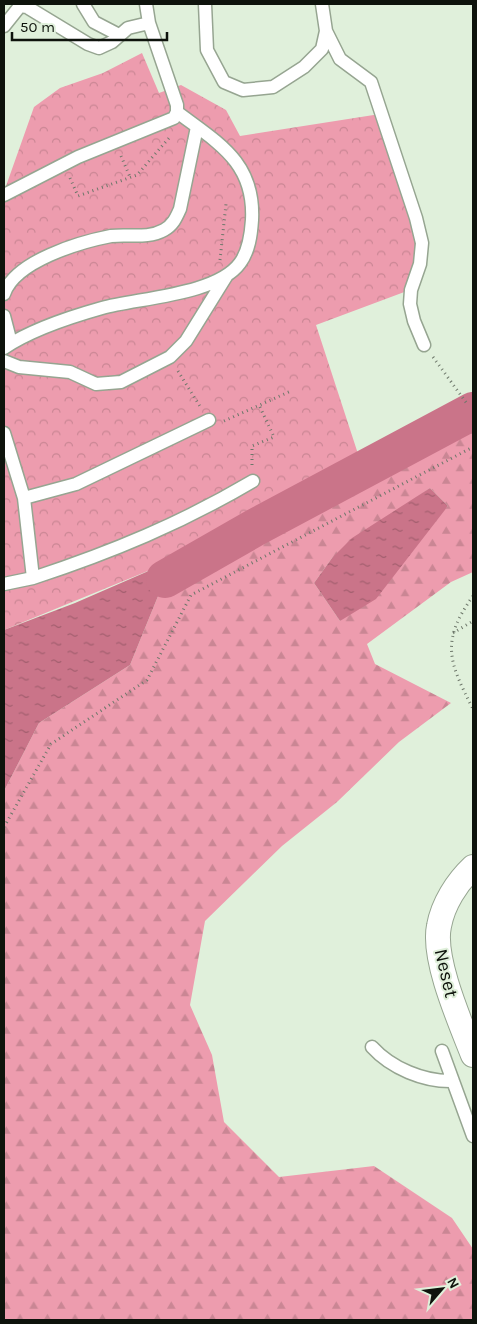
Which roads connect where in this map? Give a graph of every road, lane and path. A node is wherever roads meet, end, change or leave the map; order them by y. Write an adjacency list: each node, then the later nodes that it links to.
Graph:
1 (83, 4): 8 (lane)
2 (146, 4): 5 (lane)
3 (204, 4): 7 (lane)
4 (322, 4): 7 (lane)
5 (149, 23): 8 (lane); 9 (lane)
6 (4, 26): 8 (lane)
7 (326, 31): 19 (lane)
8 (119, 35)
9 (182, 116): 10 (lane); 11 (lane); 13 (path)
10 (197, 127): 16 (lane); 17 (lane)
11 (115, 142): 12 (lane); 13 (path)
12 (64, 164): 13 (path); 14 (lane)
13 (130, 177)
14 (4, 195)
15 (226, 204): 16 (path)
16 (222, 277): 20 (lane); 21 (lane)
17 (4, 294)
18 (4, 316): 20 (lane)
19 (424, 345): 25 (path)
20 (7, 346)
21 (170, 357): 22 (lane); 26 (path)
22 (4, 361)
23 (291, 391): 24 (path)
24 (259, 405): 26 (path); 29 (path)
25 (468, 405)
26 (209, 420): 30 (lane)
27 (4, 432): 30 (lane)
28 (473, 447): 37 (path)
29 (253, 481): 31 (lane)
30 (24, 498): 31 (lane)
31 (33, 578): 32 (lane)
32 (4, 584)
33 (473, 596): 35 (path)
34 (473, 621): 35 (path)
35 (452, 633): 36 (path)
36 (473, 709)
37 (4, 827)
38 (473, 867): 41 (street, Neset)
39 (372, 1047): 42 (lane)
40 (442, 1051): 42 (lane)
41 (473, 1056)
42 (453, 1081): 43 (lane)
43 (473, 1136)

